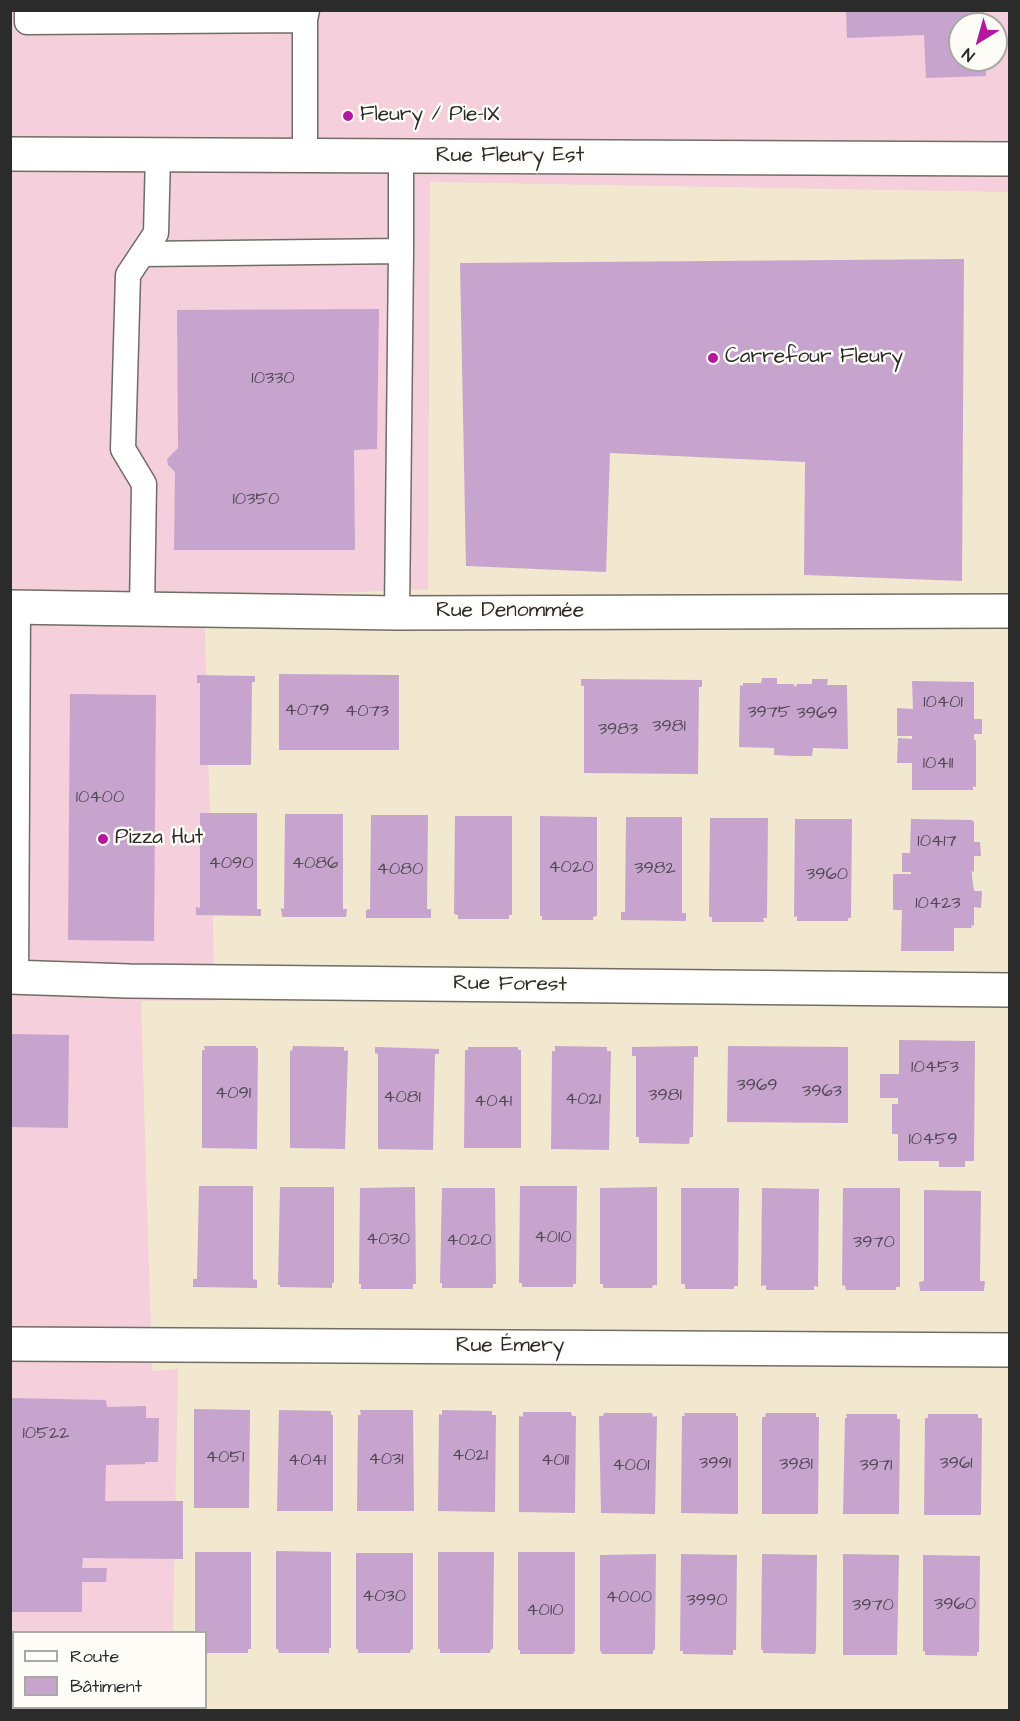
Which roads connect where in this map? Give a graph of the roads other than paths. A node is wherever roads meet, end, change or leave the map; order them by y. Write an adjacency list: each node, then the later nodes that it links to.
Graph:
1 (27, 10): 2 (lane)
2 (306, 16): 5 (lane)
3 (10, 154): 4 (street, Rue Fleury Est)
4 (159, 154): 5 (street, Rue Fleury Est); 9 (lane)
5 (305, 155): 6 (street, Rue Fleury Est)
6 (401, 156): 7 (street, Rue Fleury Est); 8 (lane)
7 (1010, 159)
8 (401, 251): 9 (lane); 13 (lane)
9 (142, 254): 11 (lane)
10 (14, 607): 11 (street, Rue Denommée); 14 (lane)
11 (142, 609): 13 (street, Rue Denommée)
12 (1010, 611): 13 (street, Rue Denommée)
13 (397, 613)
14 (14, 977): 15 (street, Rue Forest)
15 (1010, 990)
16 (10, 1344): 17 (street, Rue Émery)
17 (1010, 1350)

